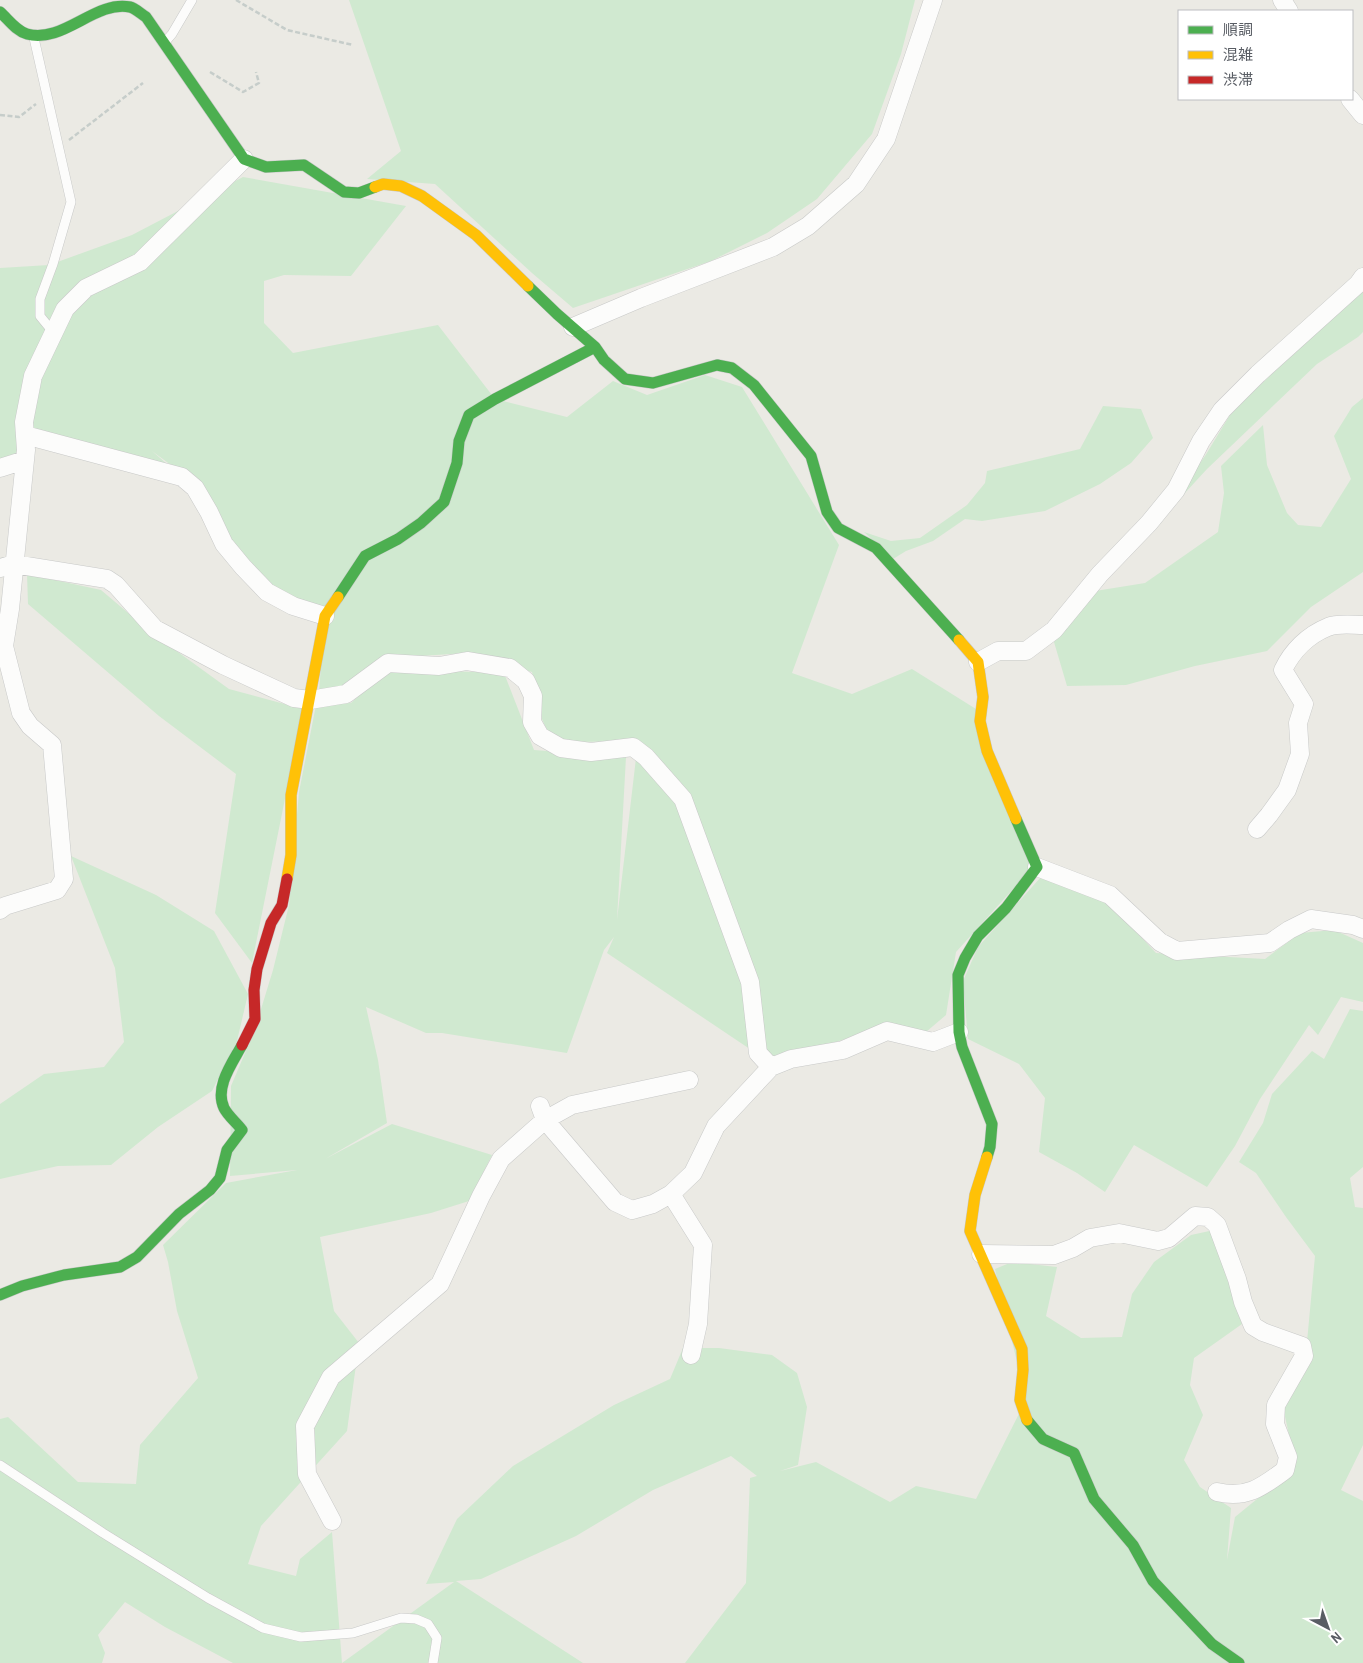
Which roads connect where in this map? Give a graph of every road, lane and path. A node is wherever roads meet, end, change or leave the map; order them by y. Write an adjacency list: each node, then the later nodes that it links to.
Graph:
1 (192, 0): 6 (lane)
2 (236, 0): 7 (path)
3 (934, 0): 18 (street)
4 (0, 12): 5 (street)
5 (34, 35): 6 (street); 11 (lane)
6 (164, 43): 16 (street)
7 (353, 45)
8 (204, 68): 9 (path)
9 (256, 72)
10 (143, 83): 15 (path)
11 (47, 96): 13 (path); 15 (lane)
12 (1351, 100): 14 (street)
13 (0, 115)
14 (1363, 115)
15 (59, 147): 19 (lane)
16 (244, 159): 18 (street); 19 (street)
17 (1363, 276): 27 (street)
18 (573, 327): 20 (street)
19 (54, 332): 21 (street)
20 (595, 347): 25 (street); 27 (street)
21 (25, 435): 22 (street); 25 (street)
22 (25, 460): 23 (street); 24 (street)
23 (0, 468)
24 (7, 566): 28 (street); 31 (street)
25 (325, 616): 28 (street)
26 (1363, 625): 29 (street)
27 (978, 662): 30 (street)
28 (310, 700): 34 (street); 39 (street)
29 (1257, 828)
30 (1037, 867): 32 (street); 33 (street)
31 (0, 910)
32 (1363, 930)
33 (959, 1032): 34 (street); 38 (street)
34 (771, 1067): 37 (street)
35 (689, 1080): 36 (street)
36 (543, 1113): 37 (street); 43 (street)
37 (671, 1194): 40 (street)
38 (981, 1254): 42 (street); 45 (street)
39 (0, 1295)
40 (691, 1355)
41 (0, 1465): 44 (lane)
42 (1217, 1492)
43 (332, 1521)
44 (433, 1663)
45 (1239, 1663)

